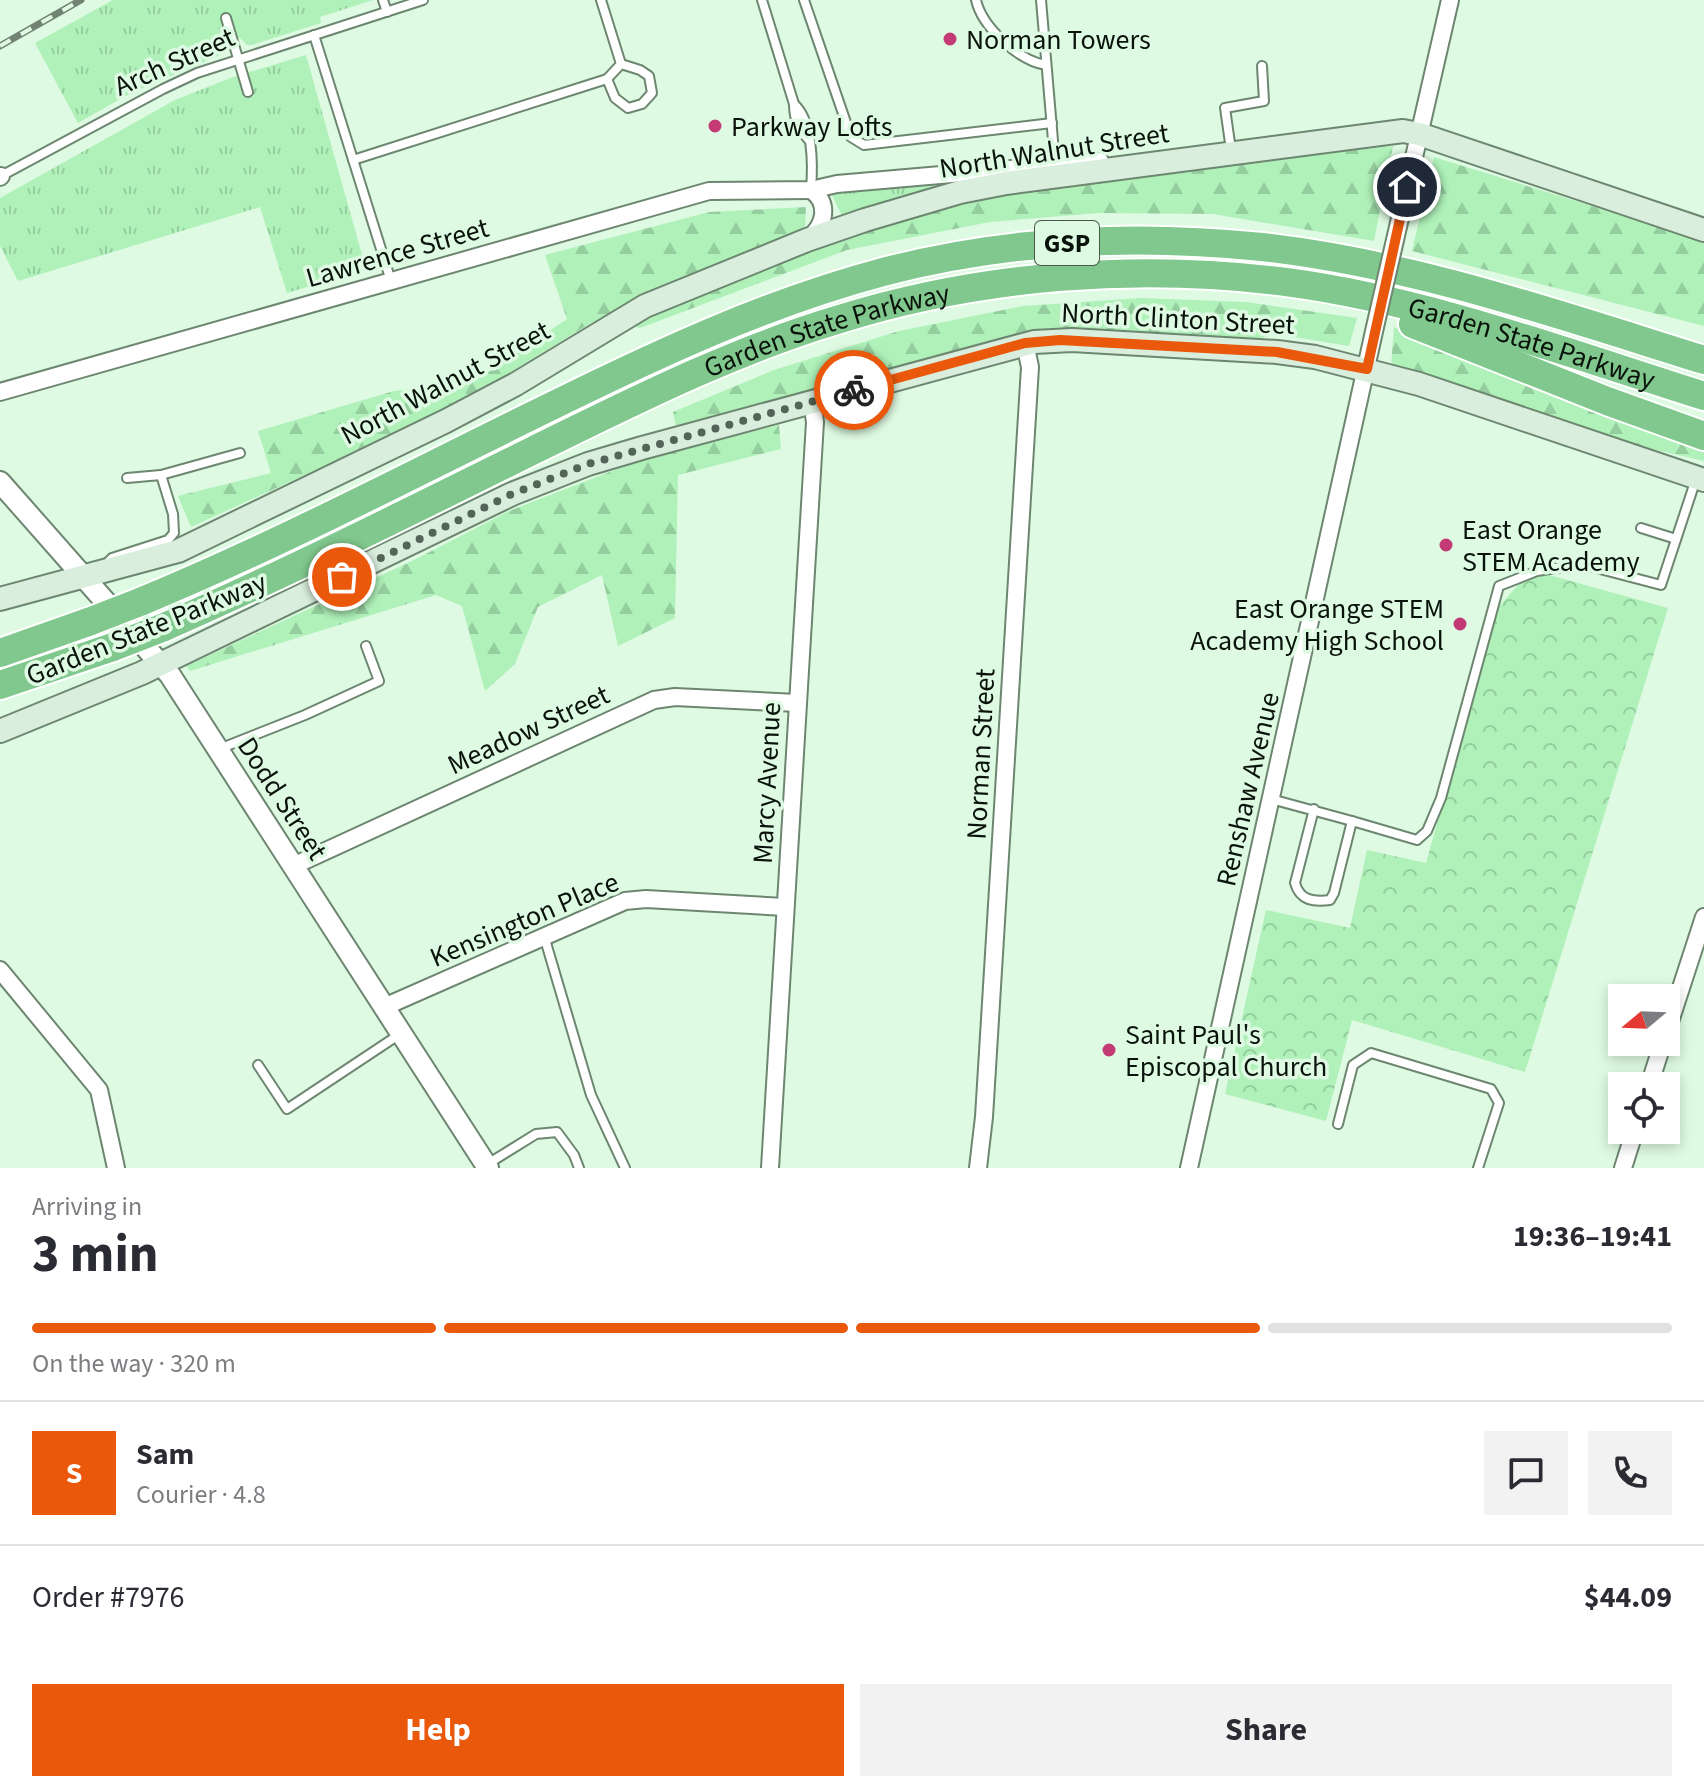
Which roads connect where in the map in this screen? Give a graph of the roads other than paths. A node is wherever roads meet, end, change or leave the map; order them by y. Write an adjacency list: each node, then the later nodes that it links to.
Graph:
1 (383, 0): 9 (lane)
2 (423, 0): 9 (lane, Arch Street)
3 (601, 0): 13 (lane)
4 (762, 0): 25 (lane)
5 (804, 0): 18 (lane)
6 (976, 0): 14 (lane)
7 (1041, 0): 14 (lane)
8 (1450, 0): 19 (street, Renshaw Avenue)
9 (387, 12): 11 (lane, Arch Street)
10 (226, 18): 12 (lane)
11 (314, 35): 12 (lane, Arch Street); 22 (lane)
12 (238, 59): 17 (lane); 24 (lane, Arch Street)
13 (621, 64): 16 (lane); 16 (lane)
14 (1046, 65): 18 (lane)
15 (1262, 66): 20 (lane)
16 (607, 79): 22 (lane)
17 (248, 92)
18 (1052, 123): 23 (lane)
19 (1419, 134): 20 (main road, North Walnut Street); 26 (main road, North Walnut Street); 34 (street, Renshaw Avenue, bridge)
20 (1232, 155): 21 (main road, North Walnut Street)
21 (1205, 157): 23 (street, Lawrence Street); 27 (main road, North Walnut Street)
22 (353, 160): 28 (lane)
23 (1055, 164): 25 (street, Lawrence Street)
24 (1, 176)
25 (811, 190): 27 (street); 28 (street, Lawrence Street)
26 (1704, 230)
27 (807, 240): 46 (main road, North Walnut Street)
28 (391, 281): 35 (street, Lawrence Street)
29 (1319, 288): 36 (highway, Garden State Parkway / GSP); 38 (highway); 54 (highway, Garden State Parkway / GSP, bridge)
30 (1593, 326): 32 (highway); 33 (highway, Garden State Parkway / GSP); 49 (highway, Garden State Parkway / GSP, bridge)
31 (1025, 343): 34 (main road, North Clinton Street); 37 (main road, North Clinton Street); 77 (street, Norman Street)
32 (1704, 350)
33 (1704, 360)
34 (1367, 369): 42 (main road, North Clinton Street); 58 (street, Renshaw Avenue)
35 (0, 392)
36 (1704, 396)
37 (812, 401): 53 (main road, North Clinton Street); 55 (street, Marcy Avenue)
38 (1704, 436)
39 (240, 453): 40 (lane)
40 (161, 475): 41 (lane); 46 (lane)
41 (127, 478)
42 (1701, 480): 45 (lane)
43 (0, 482): 47 (street, Dodd Street)
44 (1641, 528): 45 (lane)
45 (1676, 539): 60 (lane)
46 (107, 571): 47 (main road, North Walnut Street)
47 (84, 577): 48 (main road, North Walnut Street); 53 (street, Dodd Street)
48 (0, 599)
49 (91, 621): 50 (highway); 52 (highway, Garden State Parkway / GSP)
50 (0, 638)
51 (366, 646): 57 (lane)
52 (0, 653)
53 (161, 664): 56 (main road, North Clinton Street); 57 (street, Dodd Street)
54 (0, 685)
55 (797, 703): 61 (street, Meadow Street); 62 (street, Marcy Avenue)
56 (0, 731)
57 (218, 749): 61 (street, Dodd Street)
58 (1271, 799): 59 (lane); 78 (street, Renshaw Avenue)
59 (1314, 809): 60 (lane); 60 (lane)
60 (1352, 821)
61 (293, 866): 67 (street, Dodd Street)
62 (785, 907): 64 (street, Kensington Place); 76 (street, Marcy Avenue)
63 (1704, 917): 66 (street)
64 (544, 936): 67 (street, Kensington Place); 75 (lane)
65 (0, 970): 73 (street)
66 (1680, 991)
67 (384, 1007): 68 (street, Dodd Street)
68 (401, 1034): 69 (lane); 72 (street, Dodd Street)
69 (258, 1065)
70 (1338, 1124): 79 (lane)
71 (1631, 1144): 80 (street)
72 (487, 1167): 74 (lane)
73 (116, 1168)
74 (579, 1168)
75 (625, 1168)
76 (770, 1168)
77 (978, 1168)
78 (1189, 1168)
79 (1478, 1168)
80 (1623, 1168)

